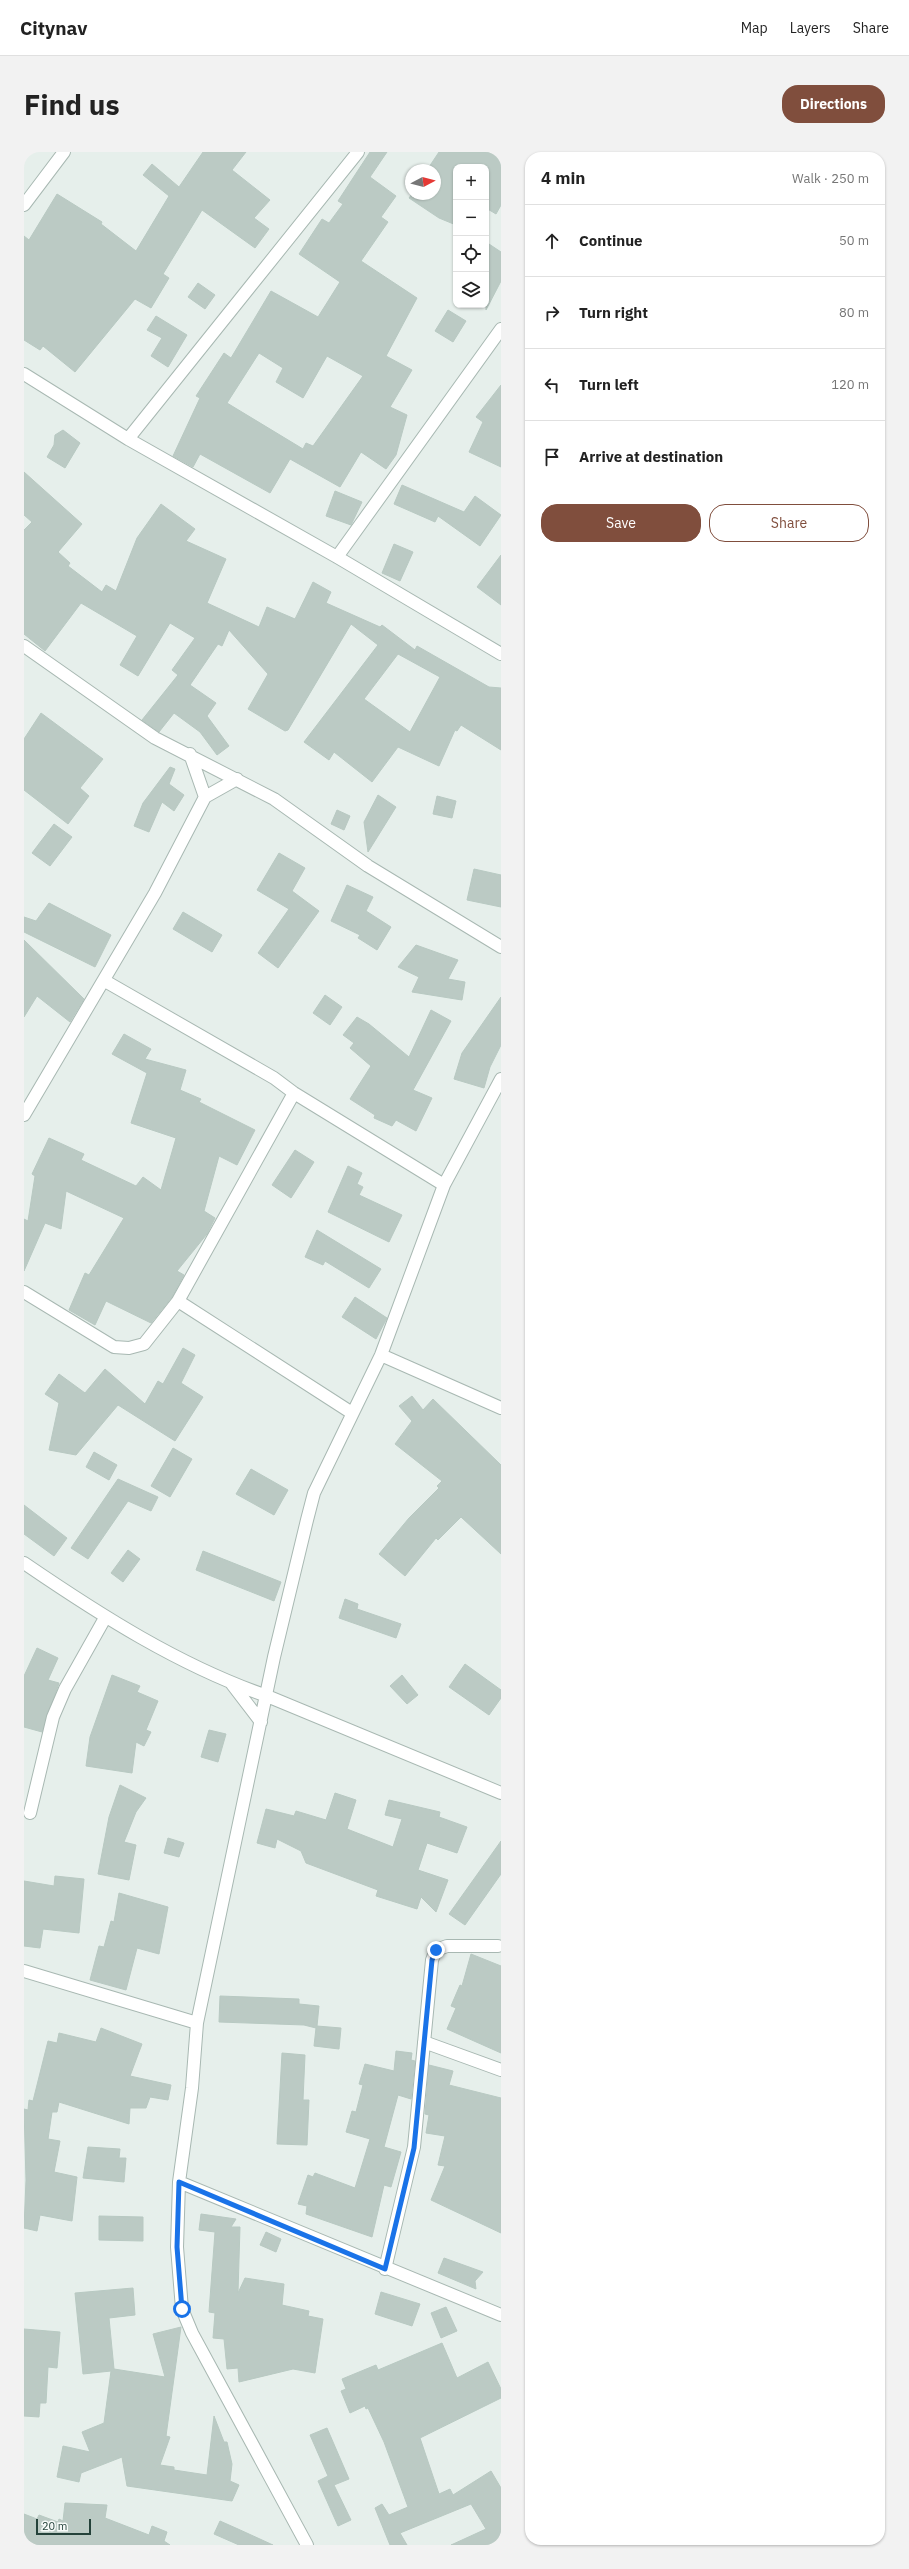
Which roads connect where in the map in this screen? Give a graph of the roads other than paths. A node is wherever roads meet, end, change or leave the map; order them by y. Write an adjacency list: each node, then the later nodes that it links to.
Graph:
1 (64, 152): 3 (street)
2 (358, 152): 6 (street)
3 (24, 205)
4 (501, 328): 7 (street)
5 (24, 374): 6 (street)
6 (128, 438): 7 (street)
7 (337, 557): 9 (street)
8 (24, 646): 10 (street)
9 (501, 654)
10 (190, 754): 11 (street); 12 (street)
11 (238, 779): 12 (street); 13 (street)
12 (206, 797): 14 (street)
13 (501, 947)
14 (105, 982): 16 (street); 17 (street)
15 (501, 1079): 18 (street)
16 (294, 1093): 18 (street); 20 (street)
17 (24, 1115)
18 (444, 1185): 21 (street)
19 (24, 1292): 20 (street)
20 (178, 1301): 23 (street)
21 (381, 1355): 22 (street); 23 (street)
22 (501, 1408)
23 (352, 1413): 27 (street)
24 (24, 1563): 25 (street)
25 (105, 1618): 26 (street); 30 (street)
26 (232, 1684): 27 (street); 28 (street)
27 (268, 1696): 28 (street); 29 (street)
28 (261, 1722): 33 (street)
29 (501, 1792)
30 (30, 1813)
31 (498, 1946): 34 (street)
32 (24, 1971): 33 (street)
33 (197, 2023): 36 (street)
34 (424, 2042): 35 (street); 37 (street)
35 (501, 2070)
36 (179, 2182): 37 (street); 39 (street)
37 (385, 2269): 38 (street)
38 (501, 2315)
39 (307, 2545)

